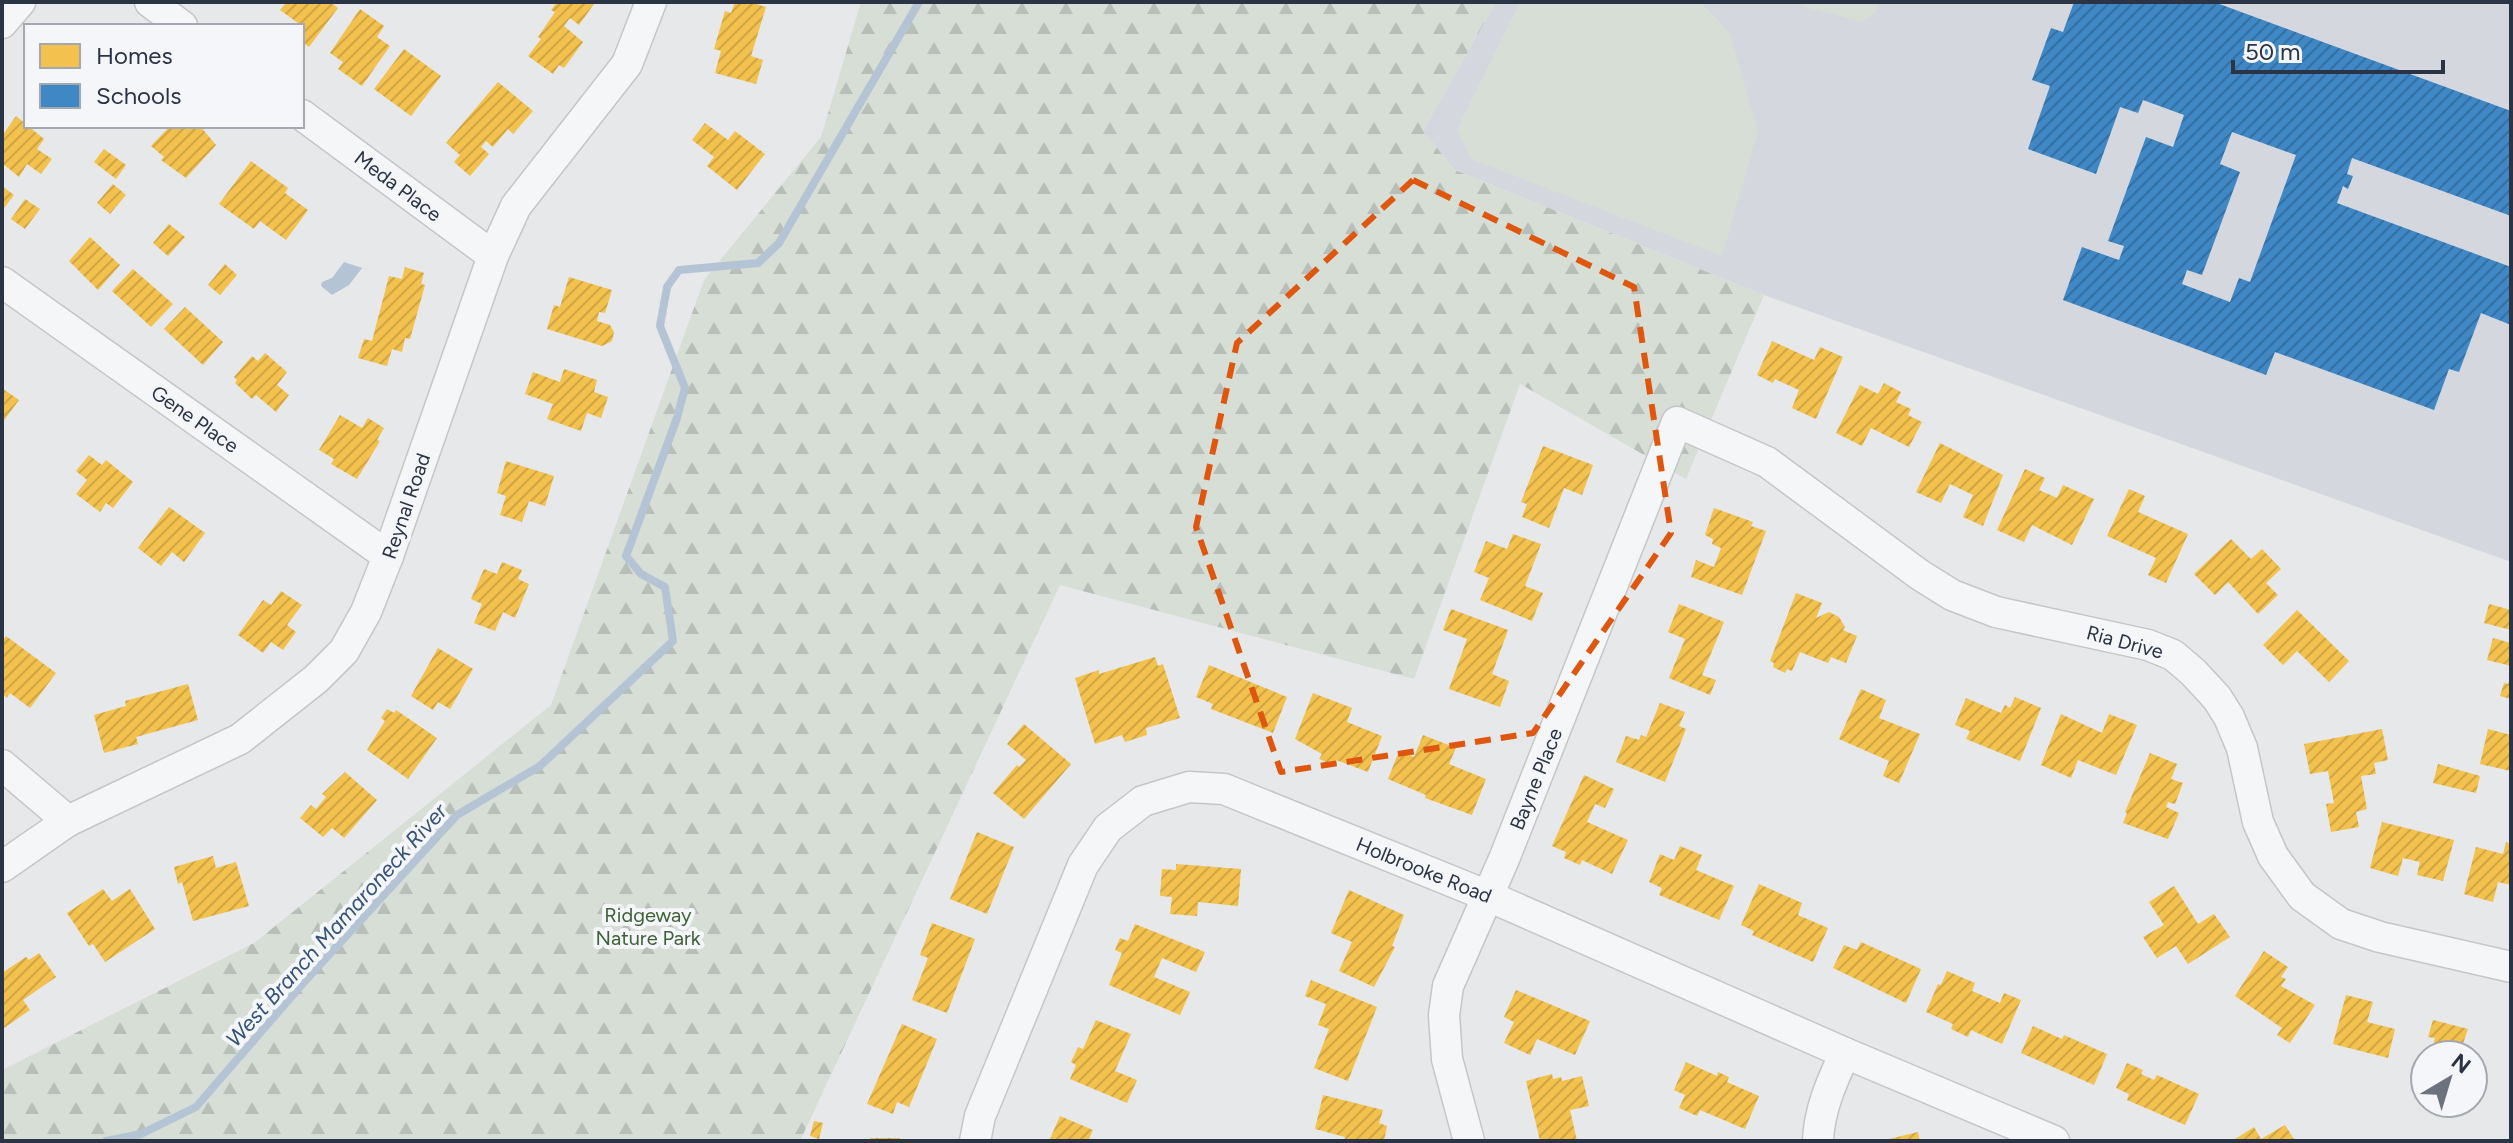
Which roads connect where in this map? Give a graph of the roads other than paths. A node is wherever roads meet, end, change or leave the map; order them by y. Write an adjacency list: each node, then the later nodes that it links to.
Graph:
1 (20, 2): 4 (street)
2 (150, 2): 5 (street)
3 (651, 2): 7 (street, Reynal Road)
4 (2, 23)
5 (179, 24)
6 (304, 116): 7 (street, Meda Place)
7 (493, 256): 10 (street, Reynal Road)
8 (2, 282): 10 (street, Gene Place)
9 (1677, 422): 14 (street, Bayne Place); 15 (street, Ria Drive)
10 (388, 556): 12 (street, Reynal Road)
11 (2, 765): 12 (street)
12 (68, 821): 13 (street, Reynal Road)
13 (2, 867)
14 (1488, 896): 16 (street, Holbrooke Road); 17 (street, Holbrooke Road); 18 (street, Bayne Place)
15 (2511, 967)
16 (1845, 1053): 19 (street); 20 (street, Holbrooke Road)
17 (975, 1141)
18 (1469, 1141)
19 (1818, 1141)
20 (2054, 1141)

